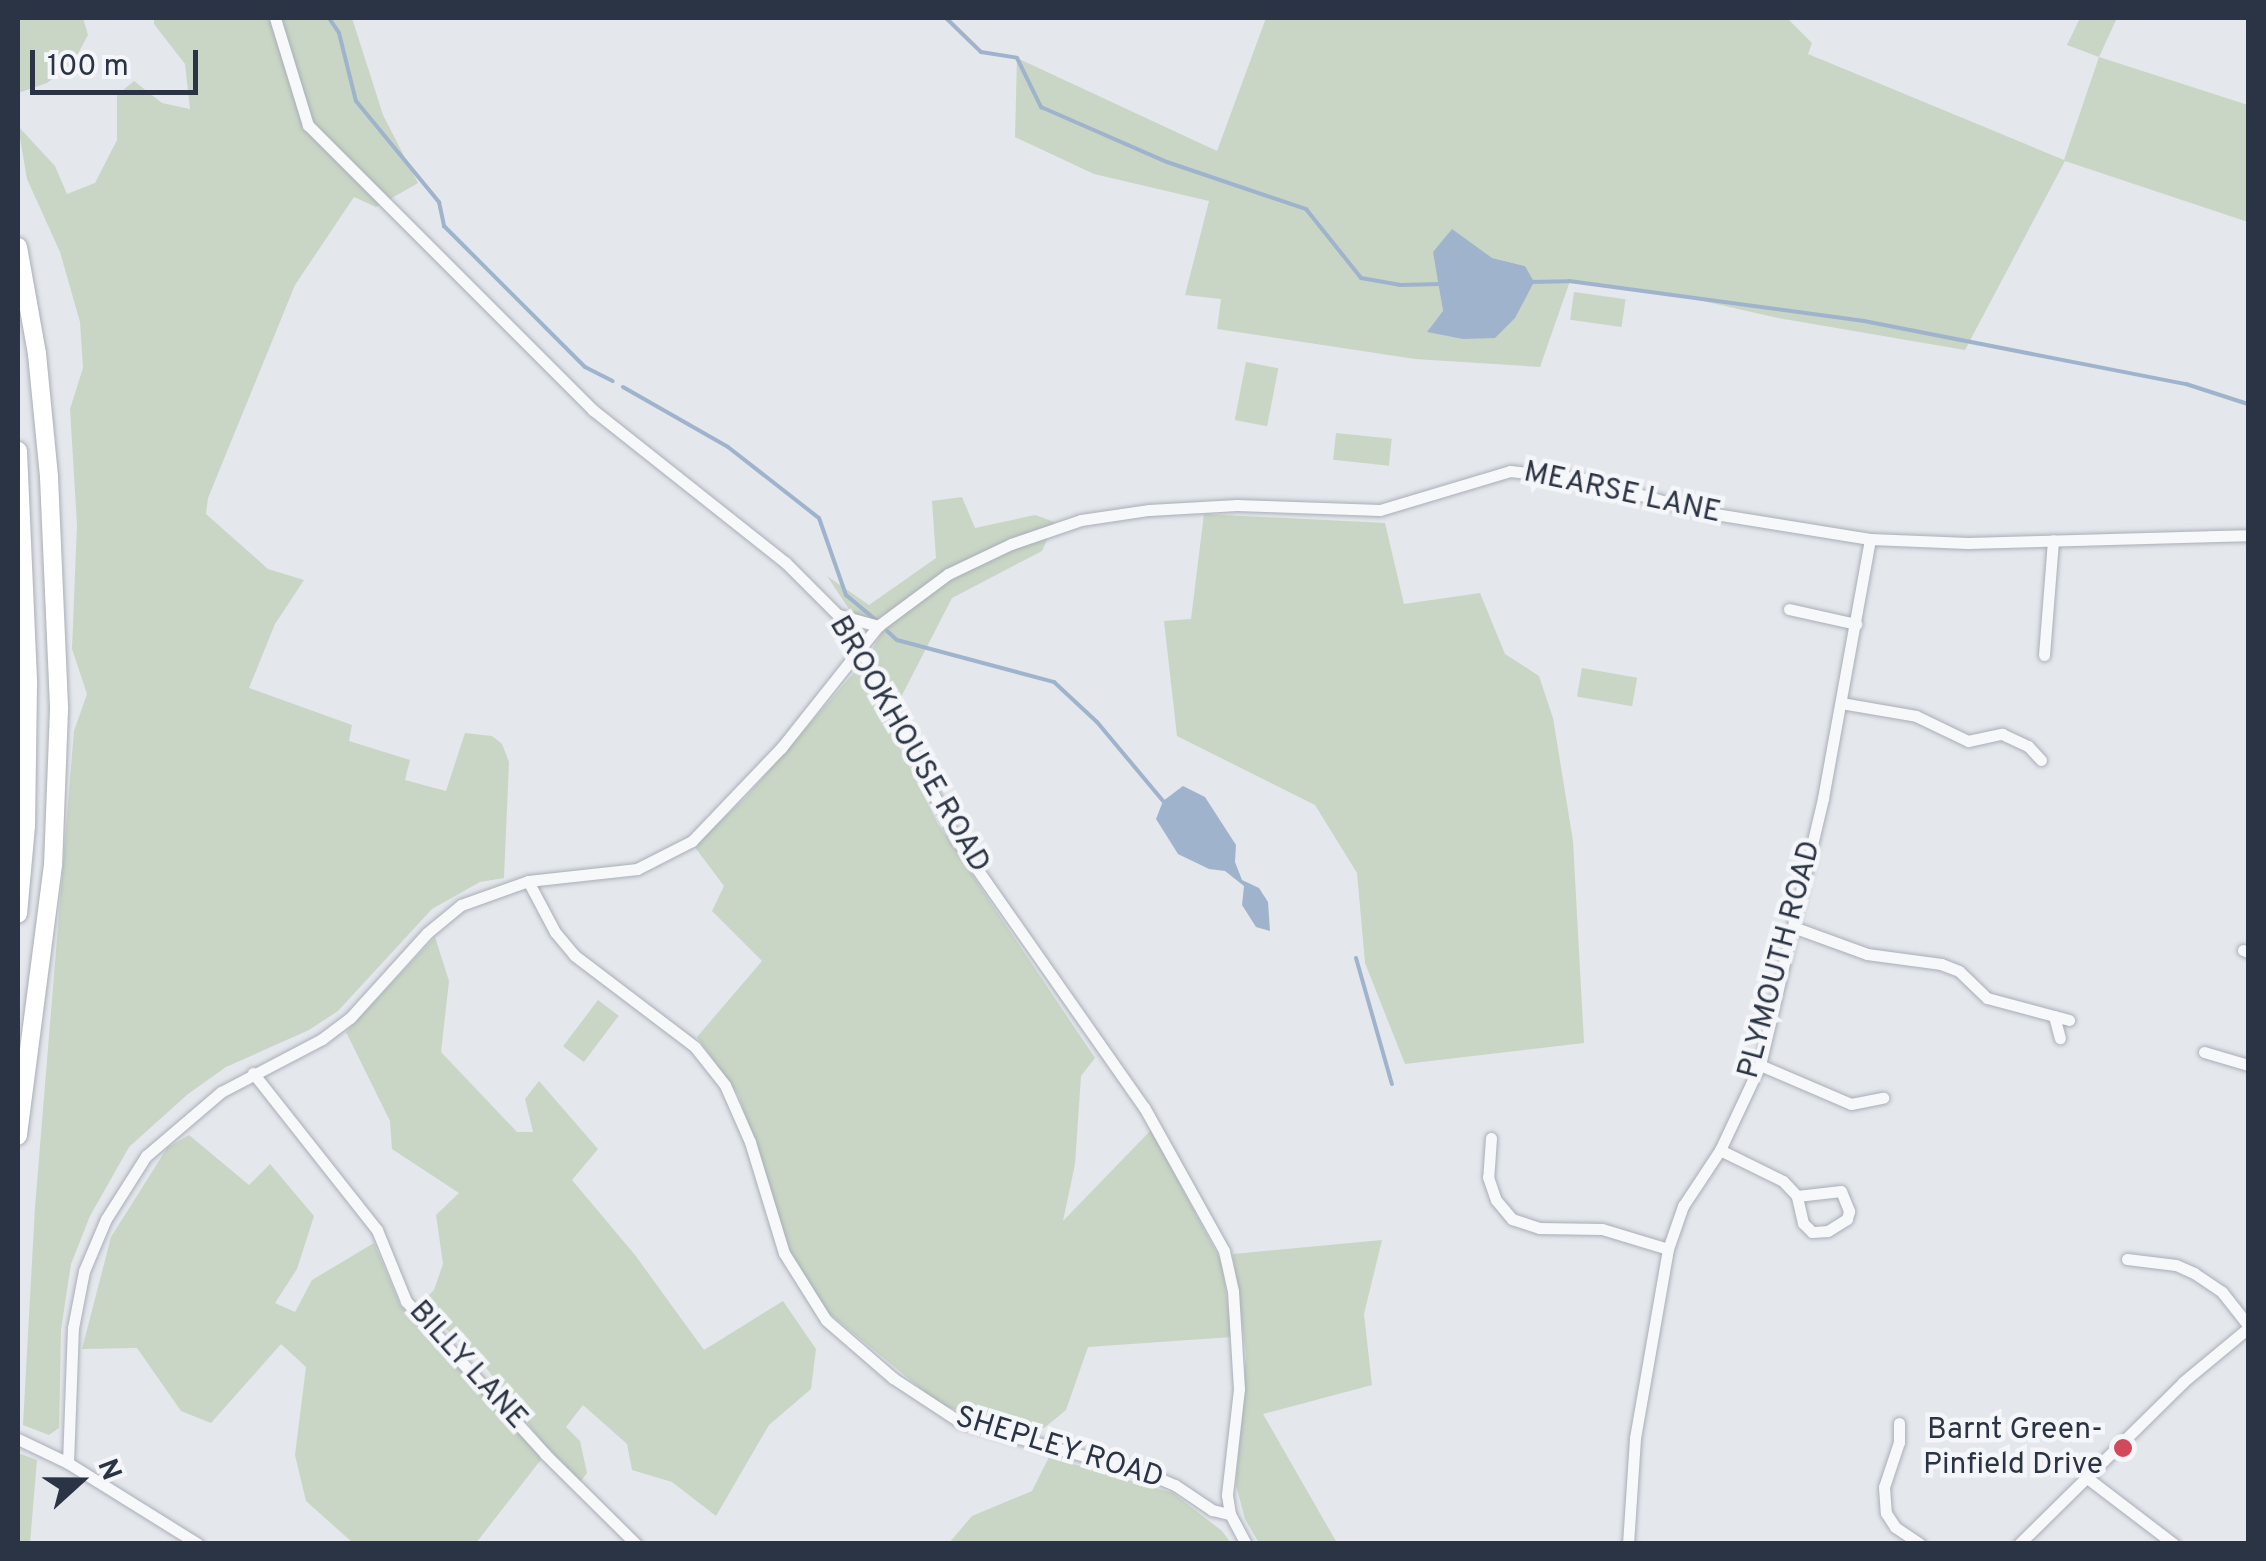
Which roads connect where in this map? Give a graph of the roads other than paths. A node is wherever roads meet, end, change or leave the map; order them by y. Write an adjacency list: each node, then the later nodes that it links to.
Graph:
1 (275, 18): 8 (street, BROOKHOUSE ROAD)
2 (18, 247): 26 (highway)
3 (18, 451): 16 (highway)
4 (2248, 537): 6 (street, MEARSE LANE)
5 (1870, 539): 6 (street, MEARSE LANE); 9 (street, PLYMOUTH ROAD); 10 (street, MEARSE LANE)
6 (2053, 540): 12 (street)
7 (1788, 609): 9 (street)
8 (838, 615): 10 (street); 11 (street, BROOKHOUSE ROAD)
9 (1856, 624): 13 (street, PLYMOUTH ROAD)
10 (878, 626): 11 (street, MEARSE LANE)
11 (858, 648): 15 (street, MEARSE LANE); 37 (street, BROOKHOUSE ROAD)
12 (2044, 655)
13 (1841, 703): 14 (street); 17 (street, PLYMOUTH ROAD)
14 (2040, 760)
15 (528, 881): 24 (street, MEARSE LANE); 37 (street, SHEPLEY ROAD)
16 (18, 914)
17 (1793, 926): 18 (street); 22 (street, PLYMOUTH ROAD)
18 (2054, 1016): 19 (street); 20 (street)
19 (2069, 1020)
20 (2060, 1038)
21 (2204, 1052): 23 (street)
22 (1760, 1065): 25 (street); 28 (street, PLYMOUTH ROAD)
23 (2248, 1066)
24 (253, 1073): 35 (street, MEARSE LANE); 39 (street, BILLY LANE)
25 (1883, 1098)
26 (18, 1136)
27 (1492, 1138): 30 (street)
28 (1720, 1150): 29 (street); 30 (street, PLYMOUTH ROAD)
29 (1798, 1196): 29 (street)
30 (1668, 1249): 41 (street, PLYMOUTH ROAD)
31 (2127, 1259): 32 (street)
32 (2248, 1326): 36 (street)
33 (1899, 1423): 42 (street)
34 (18, 1439): 35 (street)
35 (68, 1463): 38 (street)
36 (2086, 1476): 43 (street); 44 (street)
37 (1230, 1514): 40 (street)
38 (198, 1544)
39 (636, 1544)
40 (1246, 1544)
41 (1628, 1544)
42 (1920, 1544)
43 (2019, 1544)
44 (2174, 1544)

